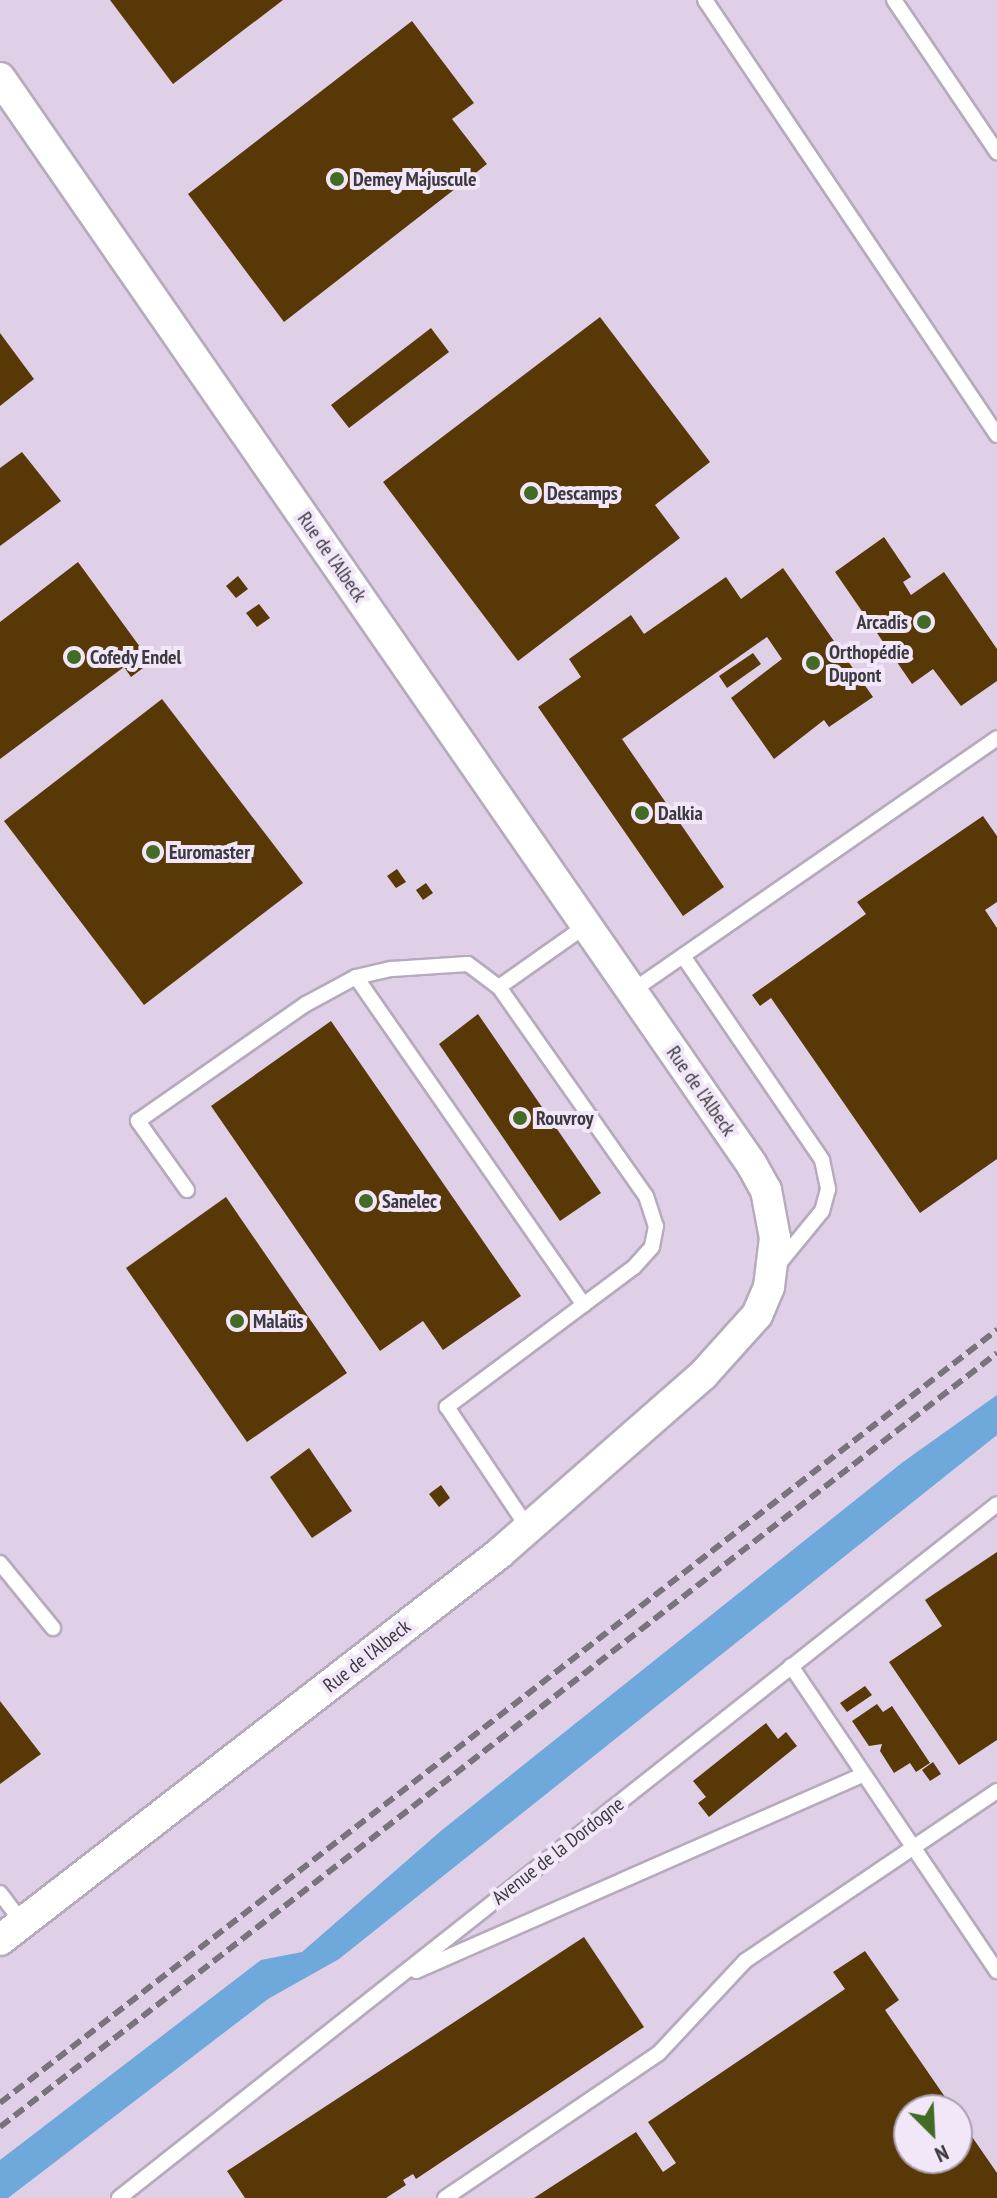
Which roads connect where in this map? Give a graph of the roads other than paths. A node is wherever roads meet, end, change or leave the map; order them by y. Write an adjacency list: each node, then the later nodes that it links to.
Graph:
1 (705, 0): 5 (lane)
2 (894, 0): 4 (lane)
3 (0, 78): 7 (street, Rue de l'Albeck)
4 (997, 152)
5 (997, 435)
6 (997, 738): 8 (lane)
7 (587, 925): 10 (lane); 11 (street, Rue de l'Albeck)
8 (683, 956): 11 (lane); 13 (lane)
9 (356, 977): 10 (lane); 12 (lane); 14 (lane)
10 (499, 987): 14 (lane)
11 (632, 991): 13 (street, Rue de l'Albeck)
12 (187, 1190)
13 (772, 1272): 16 (street, Rue de l'Albeck)
14 (584, 1305): 16 (lane)
15 (997, 1504): 19 (lane, Avenue de la Dordogne)
16 (528, 1528): 24 (street, Rue de l'Albeck)
17 (0, 1563): 18 (lane)
18 (53, 1628)
19 (791, 1666): 20 (lane); 26 (lane, Avenue de la Dordogne)
20 (864, 1774): 22 (lane); 26 (lane)
21 (997, 1791): 22 (lane)
22 (913, 1847): 25 (lane); 28 (lane)
23 (0, 1893): 24 (lane)
24 (11, 1931)
25 (997, 1971)
26 (397, 1979): 27 (lane, Avenue de la Dordogne)
27 (119, 2198)
28 (445, 2198)

